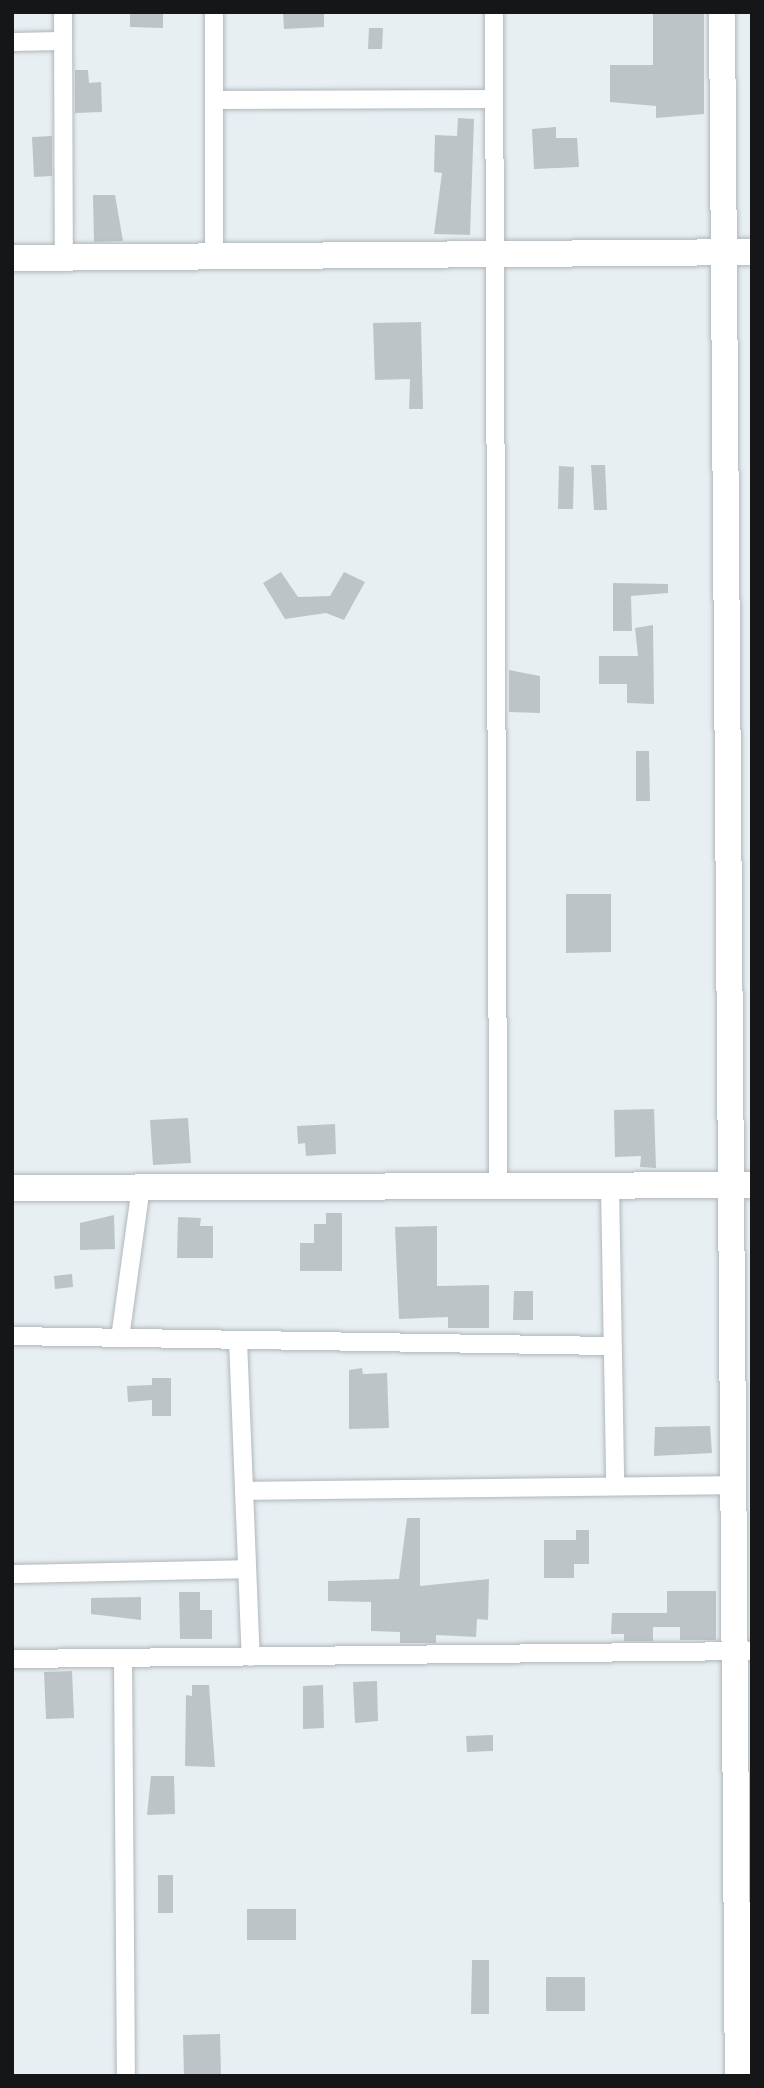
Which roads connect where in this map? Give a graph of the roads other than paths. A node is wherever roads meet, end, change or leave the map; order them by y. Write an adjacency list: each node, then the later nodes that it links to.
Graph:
1 (63, 12): 5 (street)
2 (214, 12): 8 (street)
3 (494, 12): 7 (street)
4 (722, 12): 9 (street)
5 (62, 41): 6 (street); 12 (street)
6 (12, 42)
7 (494, 99): 8 (street); 11 (street)
8 (215, 100): 13 (street)
9 (723, 253): 10 (street); 11 (street); 17 (street)
10 (752, 253)
11 (494, 255): 13 (street); 15 (street)
12 (64, 257): 13 (street); 14 (street)
13 (214, 257)
14 (12, 258)
15 (498, 1185): 16 (street); 18 (street)
16 (610, 1185): 17 (street); 23 (street)
17 (743, 1185): 24 (street)
18 (141, 1186): 19 (street); 21 (street)
19 (12, 1188)
20 (12, 1336): 21 (street)
21 (120, 1338): 22 (street)
22 (237, 1340): 23 (street); 26 (street)
23 (610, 1346): 25 (street)
24 (736, 1485): 25 (street); 29 (street)
25 (615, 1486): 26 (street)
26 (244, 1491): 27 (street)
27 (247, 1569): 28 (street); 30 (street)
28 (12, 1574)
29 (744, 1651): 30 (street); 34 (street)
30 (251, 1657): 31 (street)
31 (123, 1658): 32 (street); 33 (street)
32 (12, 1659)
33 (126, 2076)
34 (738, 2076)

